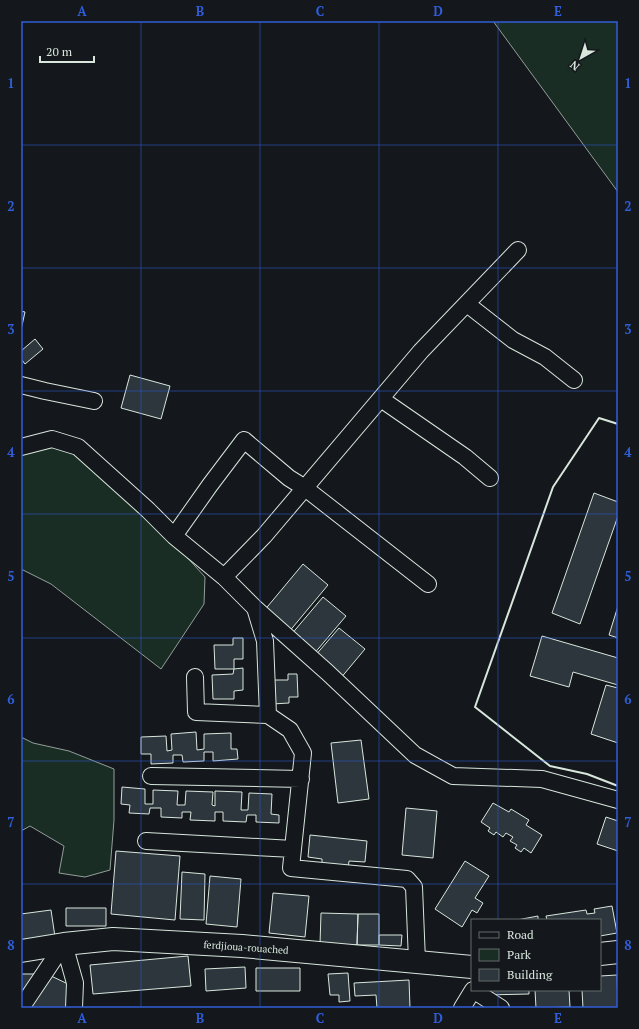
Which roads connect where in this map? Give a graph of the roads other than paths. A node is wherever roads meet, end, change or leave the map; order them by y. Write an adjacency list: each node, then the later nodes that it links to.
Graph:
1 (518, 250): 2 (street)
2 (466, 304): 3 (street); 5 (street)
3 (574, 380)
4 (21, 385): 6 (street)
5 (381, 399): 8 (street); 9 (street)
6 (94, 401)
7 (21, 447): 10 (street)
8 (490, 478)
9 (305, 488): 10 (street); 11 (street); 12 (street)
10 (174, 536): 11 (street)
11 (224, 577): 13 (street)
12 (428, 584)
13 (255, 608): 15 (street); 18 (street)
14 (195, 677): 15 (street)
15 (268, 715): 17 (street)
16 (151, 776): 17 (street)
17 (301, 780): 20 (street)
18 (618, 800)
19 (146, 841): 20 (street)
20 (293, 849): 25 (street)
21 (64, 944): 22 (main road, ferdjioua-rouached); 25 (main road, ferdjioua-rouached); 29 (street); 30 (street)
22 (21, 951)
23 (618, 952): 24 (main road)
24 (601, 954)
25 (417, 961): 26 (main road, ferdjioua-rouached)
26 (471, 967)
27 (472, 991): 31 (street)
28 (475, 991): 32 (street)
29 (21, 1008)
30 (74, 1008)
31 (462, 1008)
32 (501, 1008)

